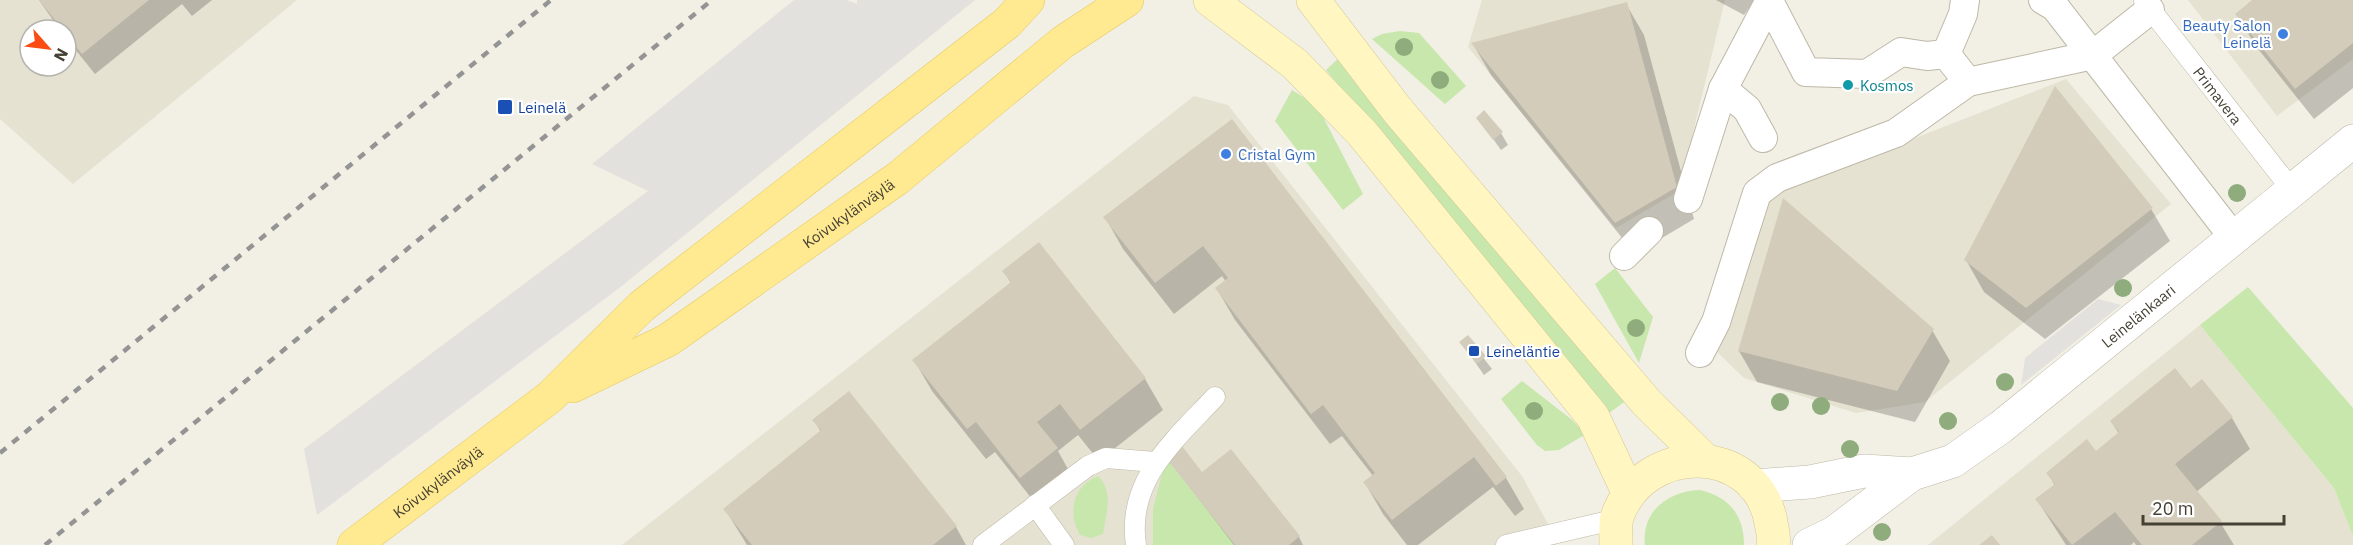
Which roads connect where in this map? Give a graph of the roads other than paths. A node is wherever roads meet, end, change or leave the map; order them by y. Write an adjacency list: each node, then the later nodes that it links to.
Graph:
1 (1028, 0): 21 (main road, Koivukylänväylä)
2 (1127, 0): 21 (main road, Koivukylänväylä)
3 (1210, 0): 28 (main road)
4 (1313, 0): 23 (main road)
5 (1769, 0): 9 (street); 12 (street)
6 (1965, 0): 9 (street)
7 (2043, 0): 10 (street)
8 (2146, 5): 10 (street); 15 (lane, Primavera)
9 (1946, 54): 11 (street)
10 (2093, 55): 11 (street); 18 (street)
11 (1968, 82): 14 (street)
12 (1723, 89): 14 (street); 16 (street)
13 (2353, 141): 15 (street, Leinelänkaari)
14 (1770, 158): 20 (street)
15 (2292, 190): 18 (street, Leinelänkaari)
16 (1688, 199)
17 (1649, 231): 19 (street)
18 (2234, 238): 25 (street, Leinelänkaari)
19 (1624, 256)
20 (1700, 353)
21 (550, 397): 29 (main road, Koivukylänväylä)
22 (1215, 397): 24 (lane)
23 (1705, 460): 26 (main road); 28 (main road)
24 (1155, 462): 27 (lane); 32 (lane)
25 (1912, 474): 26 (street, Leinelänkaari); 35 (street, Leinelänkaari)
26 (1754, 486): 34 (main road)
27 (1035, 505): 30 (lane); 31 (lane)
28 (1621, 519): 33 (lane)
29 (354, 545)
30 (983, 545)
31 (1064, 545)
32 (1136, 545)
33 (1506, 545)
34 (1773, 545)
35 (1809, 545)

